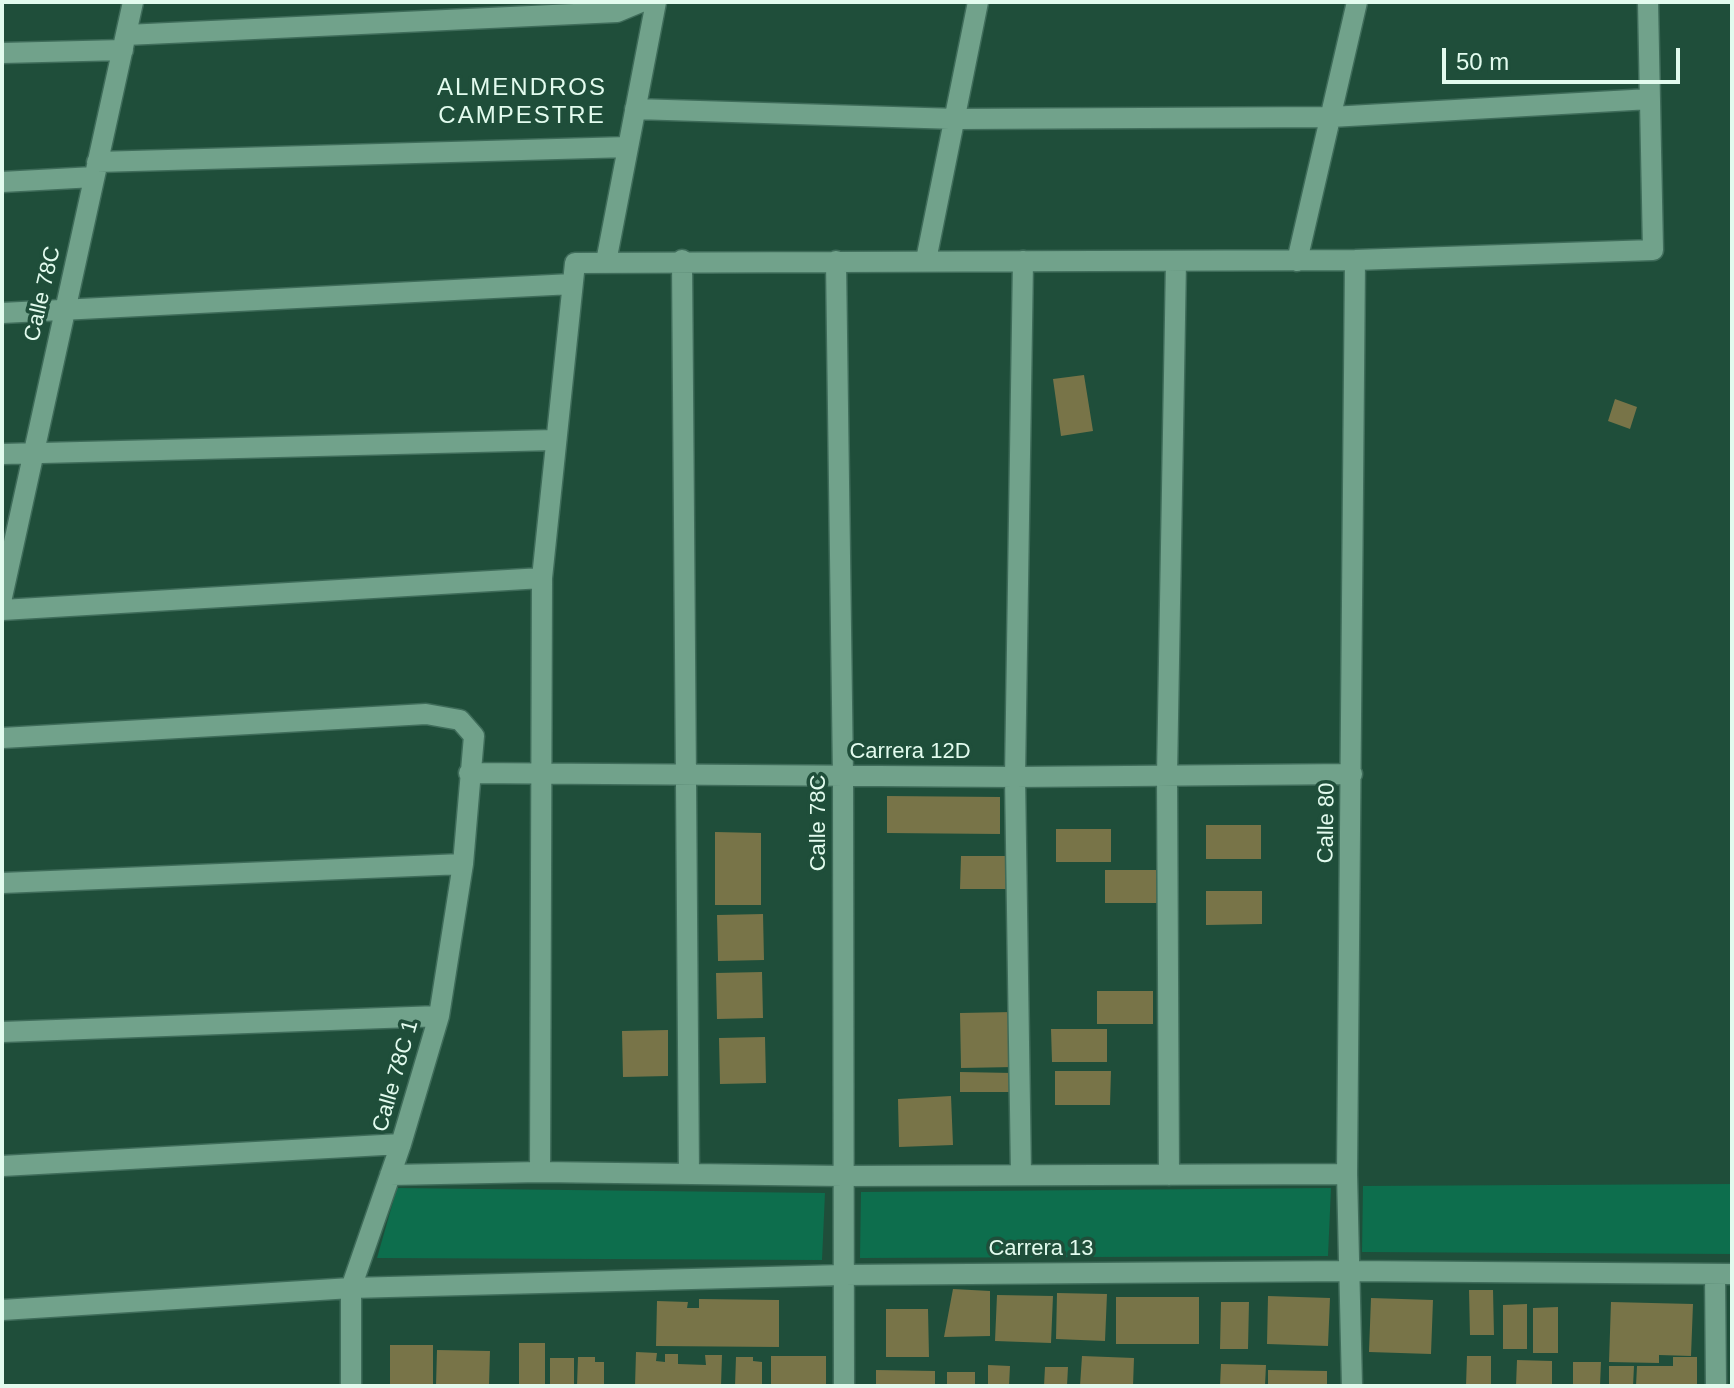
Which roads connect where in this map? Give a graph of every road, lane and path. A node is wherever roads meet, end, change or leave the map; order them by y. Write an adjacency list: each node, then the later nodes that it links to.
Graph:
1 (133, 2): 7 (street, Calle 78C)
2 (641, 2): 7 (street)
3 (656, 2): 10 (street)
4 (978, 2): 12 (street)
5 (1357, 2): 11 (street)
6 (1648, 2): 9 (street)
7 (124, 42): 8 (street); 14 (street, Calle 78C)
8 (2, 53)
9 (1650, 99): 11 (street); 18 (street)
10 (635, 109): 12 (street); 13 (street)
11 (1331, 117): 12 (street); 22 (street)
12 (957, 119): 17 (street)
13 (628, 147): 14 (street); 23 (street)
14 (96, 170): 15 (street); 25 (street, Calle 78C)
15 (2, 182)
16 (682, 260): 19 (street); 23 (street); 36 (street)
17 (926, 260): 19 (street); 20 (street)
18 (1355, 260): 22 (street); 37 (street, Calle 80)
19 (836, 261): 39 (street, Calle 78C)
20 (1023, 261): 21 (street); 40 (street)
21 (1176, 261): 22 (street); 38 (street)
22 (1297, 261)
23 (606, 262): 24 (street)
24 (572, 284): 25 (street); 27 (street)
25 (64, 312): 26 (street); 28 (street, Calle 78C)
26 (2, 313)
27 (554, 440): 28 (street); 30 (street)
28 (33, 451): 29 (street); 31 (street, Calle 78C)
29 (2, 454)
30 (542, 578): 32 (street); 34 (street)
31 (2, 597)
32 (2, 610)
33 (2, 738): 35 (street, Calle 78C 1)
34 (540, 772): 35 (street, Carrera 12D); 36 (street, Carrera 12D); 47 (street)
35 (469, 773): 41 (street, Calle 78C 1)
36 (683, 774): 39 (street, Carrera 12D); 48 (street)
37 (1352, 774): 38 (street, Carrera 12D); 49 (street, Calle 80)
38 (1167, 775): 40 (street, Carrera 12D); 52 (street)
39 (843, 776): 40 (street, Carrera 12D); 53 (street, Calle 78C)
40 (1015, 777): 51 (street)
41 (463, 864): 42 (street); 43 (street, Calle 78C 1)
42 (2, 883)
43 (439, 1016): 44 (street); 45 (street, Calle 78C 1)
44 (2, 1032)
45 (401, 1144): 46 (street); 50 (street, Calle 78C 1)
46 (2, 1166)
47 (540, 1172): 48 (street); 50 (street)
48 (689, 1174): 53 (street)
49 (1347, 1174): 52 (street); 54 (street, Calle 80)
50 (390, 1175): 57 (street, Calle 78C 1)
51 (1021, 1175): 52 (street); 53 (street)
52 (1169, 1175)
53 (843, 1176): 56 (street, Calle 78C)
54 (1349, 1271): 55 (street, Carrera 13); 56 (street, Carrera 13); 61 (street, Calle 80)
55 (1724, 1274): 62 (street)
56 (843, 1275): 57 (street, Carrera 13); 60 (street, Calle 78C)
57 (351, 1288): 58 (street, Carrera 13); 59 (street, Calle 78C 1)
58 (2, 1310)
59 (351, 1386)
60 (844, 1386)
61 (1352, 1386)
62 (1716, 1386)

